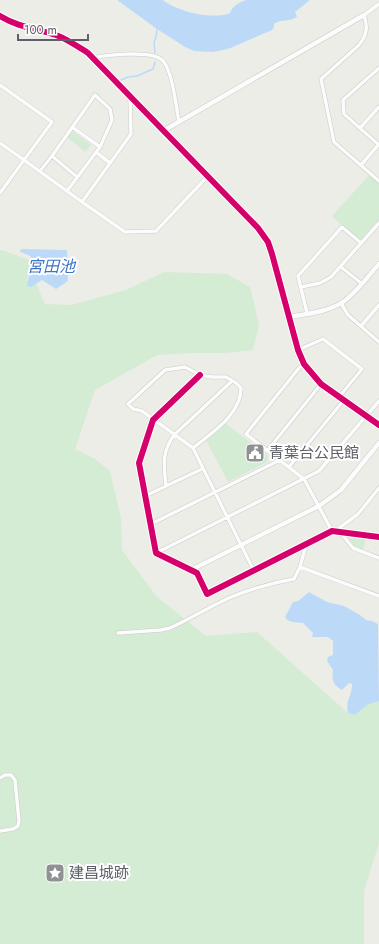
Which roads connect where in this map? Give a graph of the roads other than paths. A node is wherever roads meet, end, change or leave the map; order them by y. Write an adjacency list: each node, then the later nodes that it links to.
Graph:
1 (375, 0): 2 (street)
2 (379, 4): 3 (street)
3 (364, 15): 10 (street); 21 (street)
4 (0, 16): 5 (street)
5 (92, 58): 8 (street); 10 (street)
6 (379, 68): 12 (street)
7 (0, 85): 19 (street)
8 (130, 97): 13 (street); 20 (street)
9 (379, 107): 12 (street)
10 (179, 122): 13 (street)
11 (72, 127): 16 (street); 16 (street); 18 (street)
12 (360, 128): 15 (street)
13 (163, 131): 24 (street)
14 (0, 143): 19 (street)
15 (379, 144): 21 (street)
16 (100, 147): 17 (street)
17 (96, 152): 20 (street); 23 (street)
18 (52, 156): 22 (street); 23 (street)
19 (24, 160): 22 (street); 27 (street)
20 (110, 163): 28 (street)
21 (361, 165): 25 (street)
22 (40, 171): 26 (street)
23 (76, 176): 26 (street)
24 (207, 177): 28 (street); 38 (street)
25 (379, 181)
26 (67, 191): 28 (street)
27 (0, 194)
28 (82, 202)
29 (379, 223): 30 (street)
30 (361, 243): 32 (street); 34 (street)
31 (379, 264): 33 (street)
32 (341, 267): 33 (street); 34 (street)
33 (361, 283): 35 (street)
34 (301, 287): 37 (street)
35 (342, 303): 37 (street); 39 (street)
36 (379, 305): 39 (street)
37 (307, 313): 38 (street)
38 (289, 317): 41 (street)
39 (361, 326): 40 (street)
40 (379, 342)
41 (298, 350): 42 (street); 46 (street)
42 (304, 364): 45 (street); 54 (street)
43 (200, 375): 44 (street); 49 (street); 49 (street)
44 (232, 381): 51 (street); 53 (street)
45 (321, 384): 46 (street); 54 (street)
46 (341, 398): 48 (street); 56 (street)
47 (379, 401): 48 (street)
48 (366, 415): 50 (street); 58 (street)
49 (153, 420): 51 (street); 62 (street)
50 (379, 425)
51 (174, 435): 53 (street); 59 (street)
52 (379, 443): 63 (street)
53 (193, 448): 57 (street)
54 (267, 451): 55 (street)
55 (280, 460): 56 (street); 61 (street)
56 (289, 467): 58 (street)
57 (202, 469): 59 (street); 61 (street)
58 (304, 479): 63 (street); 64 (street)
59 (166, 486): 62 (street)
60 (379, 488): 66 (street)
61 (215, 492): 64 (street); 65 (street)
62 (145, 496): 65 (street)
63 (319, 506): 66 (street); 69 (street)
64 (227, 518): 69 (street); 71 (street)
65 (151, 524): 71 (street)
66 (334, 531): 67 (street); 70 (street)
67 (340, 532): 68 (street); 72 (street)
68 (379, 537)
69 (241, 545): 74 (street); 75 (street)
70 (306, 545): 73 (street); 75 (street)
71 (156, 553): 74 (street)
72 (379, 558)
73 (300, 567): 76 (street); 77 (street)
74 (191, 570): 75 (street)
75 (254, 571)
76 (379, 596)
77 (118, 633)
78 (0, 778): 79 (street)
79 (0, 831)

